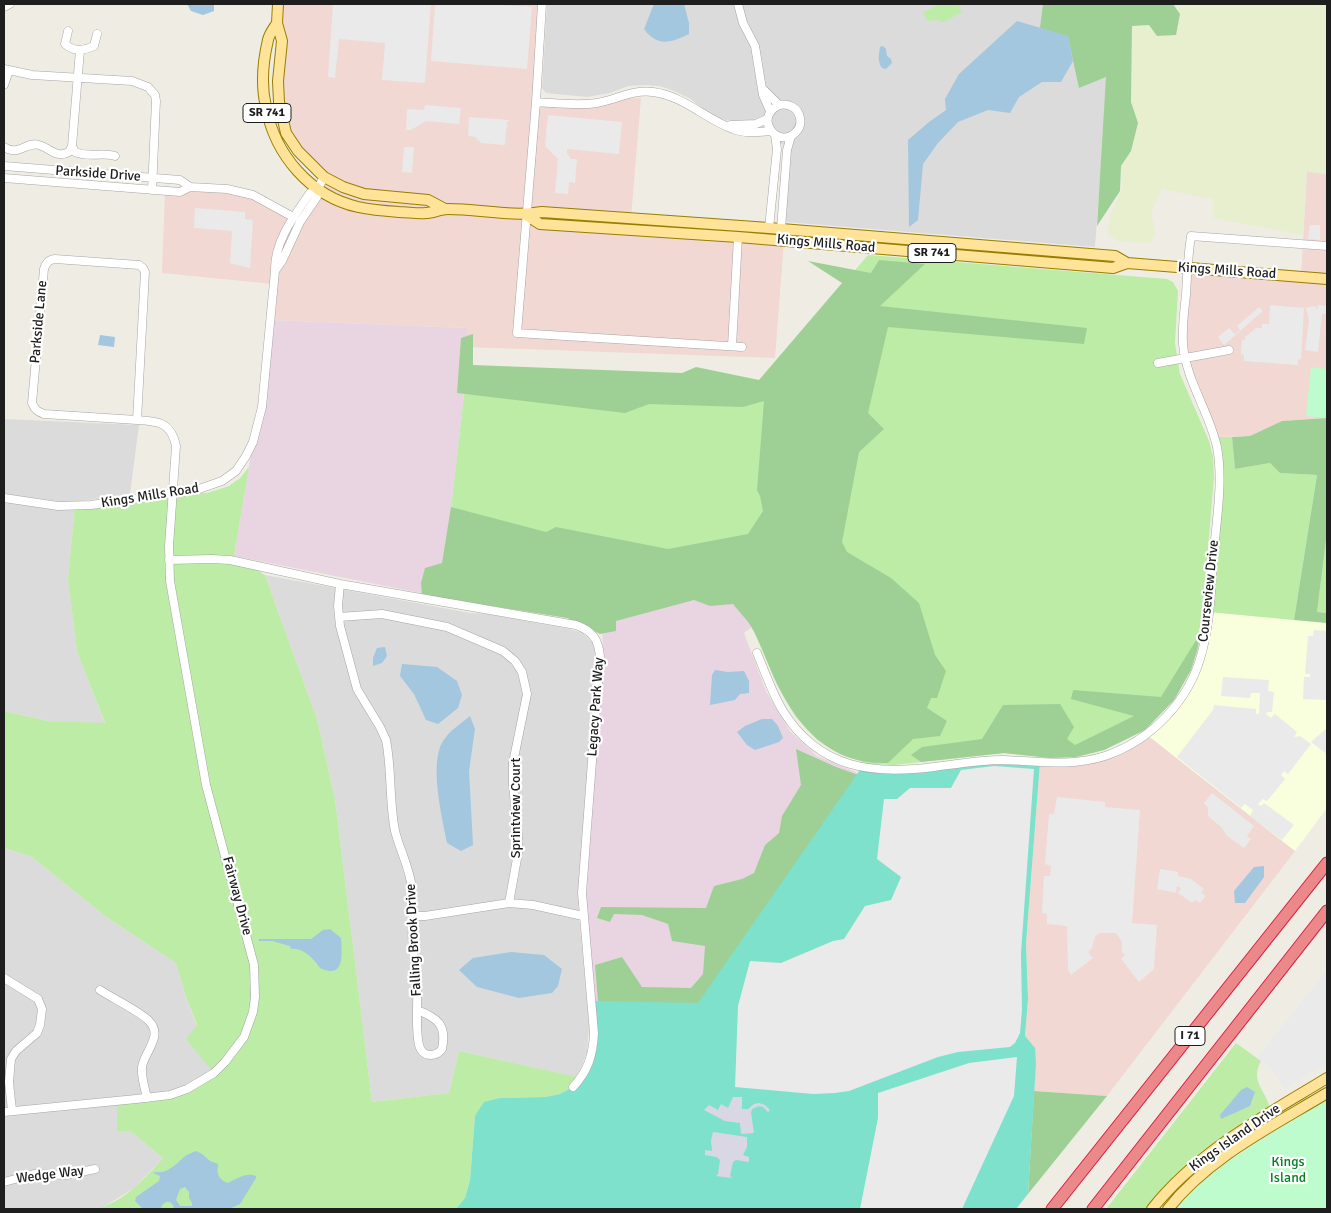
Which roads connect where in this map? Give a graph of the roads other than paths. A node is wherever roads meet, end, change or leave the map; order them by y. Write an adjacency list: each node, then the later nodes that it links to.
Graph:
1 (10, 4): 5 (street)
2 (278, 4): 6 (main road, SR 741)
3 (542, 4): 14 (street)
4 (738, 4): 13 (street)
5 (4, 7)
6 (277, 23): 24 (main road, SR 741); 29 (main road, SR 741)
7 (68, 31): 9 (street)
8 (97, 34): 9 (street)
9 (80, 50): 11 (street)
10 (7, 70): 11 (street); 12 (street)
11 (77, 78): 20 (street); 26 (street)
12 (4, 85)
13 (762, 88): 15 (street); 16 (street)
14 (536, 102): 17 (street); 31 (street)
15 (779, 105): 16 (street); 19 (street)
16 (769, 115): 17 (street); 18 (street)
17 (724, 125): 18 (street)
18 (773, 133): 19 (street); 33 (street)
19 (790, 136): 34 (street)
20 (72, 146): 21 (street); 22 (street)
21 (4, 147)
22 (115, 156)
23 (4, 166): 26 (street, Parkside Drive)
24 (324, 177): 29 (street, Kings Mills Road); 30 (main road, Kings Mills Road / SR 741)
25 (4, 178): 28 (street, Parkside Drive)
26 (152, 178): 27 (street, Parkside Drive); 28 (street)
27 (190, 187): 28 (street, Parkside Drive); 32 (street, Parkside Drive)
28 (152, 190)
29 (317, 190): 30 (main road, Kings Mills Road / SR 741); 32 (street, Kings Mills Road); 39 (street, Kings Mills Road)
30 (446, 209): 31 (main road, Kings Mills Road / SR 741)
31 (526, 215): 33 (main road, Kings Mills Road / SR 741); 35 (main road, Kings Mills Road / SR 741); 41 (street)
32 (294, 217): 39 (street, Kings Mills Road)
33 (769, 228): 34 (main road, Kings Mills Road / SR 741)
34 (781, 229): 37 (main road, Kings Mills Road / SR 741)
35 (738, 237): 37 (main road, Kings Mills Road / SR 741); 41 (street)
36 (1327, 246): 38 (street, Courseview Drive)
37 (1126, 263): 38 (main road, Kings Mills Road / SR 741)
38 (1188, 268): 40 (main road, Kings Mills Road / SR 741); 44 (street, Courseview Drive)
39 (275, 271): 47 (street, Kings Mills Road)
40 (1327, 279)
41 (732, 346): 42 (street)
42 (742, 347)
43 (1229, 350): 44 (street)
44 (1185, 358): 45 (street); 52 (street, Courseview Drive)
45 (1158, 363)
46 (136, 420): 46 (street, Parkside Lane); 47 (street, Parkside Lane)
47 (172, 494): 48 (street, Kings Mills Road); 49 (street, Fairway Drive)
48 (4, 498)
49 (169, 560): 50 (street, Legacy Park Way); 65 (street, Fairway Drive)
50 (340, 584): 51 (street, Falling Brook Drive); 57 (street, Legacy Park Way)
51 (339, 617): 54 (street, Sprintview Court); 56 (street, Falling Brook Drive)
52 (756, 653)
53 (1327, 863): 69 (highway, I 71)
54 (509, 903): 56 (street); 57 (street)
55 (1327, 910): 70 (highway, I 71)
56 (413, 916): 60 (street, Falling Brook Drive)
57 (583, 916): 63 (street, Legacy Park Way)
58 (4, 978): 61 (street)
59 (100, 990): 65 (street)
60 (417, 1010): 60 (street, Falling Brook Drive)
61 (7, 1060): 66 (street)
62 (1327, 1078): 71 (main road, Kings Island Drive)
63 (573, 1087)
64 (1327, 1093): 72 (main road, Kings Island Drive)
65 (147, 1098): 66 (street, Fairway Drive)
66 (8, 1111)
67 (95, 1169): 68 (street, Wedge Way)
68 (4, 1182)
69 (1052, 1209)
70 (1093, 1209)
71 (1152, 1209)
72 (1168, 1209)

